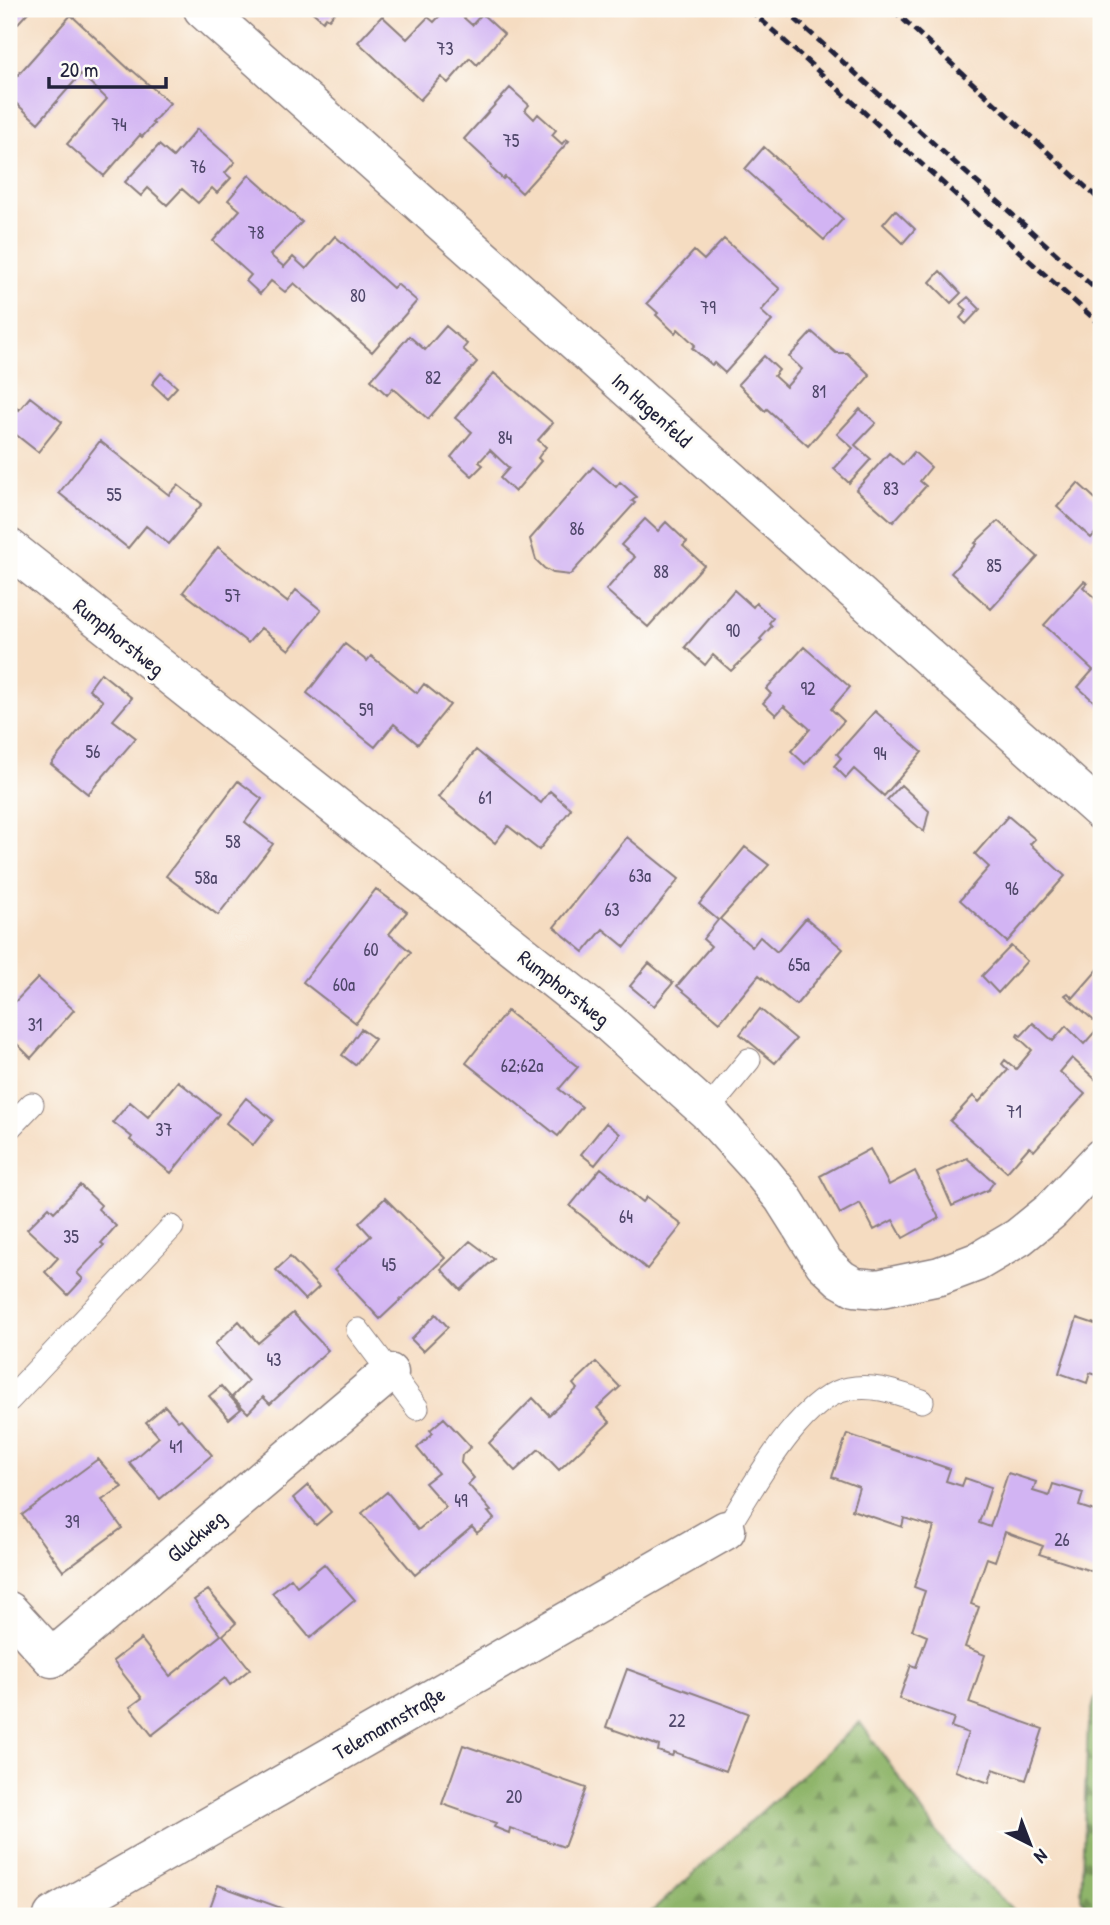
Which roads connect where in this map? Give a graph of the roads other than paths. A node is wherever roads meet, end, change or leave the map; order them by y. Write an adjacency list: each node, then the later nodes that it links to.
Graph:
1 (203, 9): 3 (street, Im Hagenfeld)
2 (9, 548): 6 (street, Rumphorstweg)
3 (1101, 811)
4 (749, 1060): 6 (lane)
5 (32, 1104): 7 (lane)
6 (707, 1111): 8 (street, Rumphorstweg)
7 (9, 1128)
8 (1101, 1158)
9 (172, 1227): 12 (lane)
10 (358, 1330): 11 (lane)
11 (389, 1373): 14 (lane); 16 (street, Gluckweg)
12 (9, 1400)
13 (922, 1401): 15 (lane)
14 (418, 1408)
15 (726, 1530): 17 (street, Telemannstraße)
16 (9, 1611)
17 (53, 1916)

